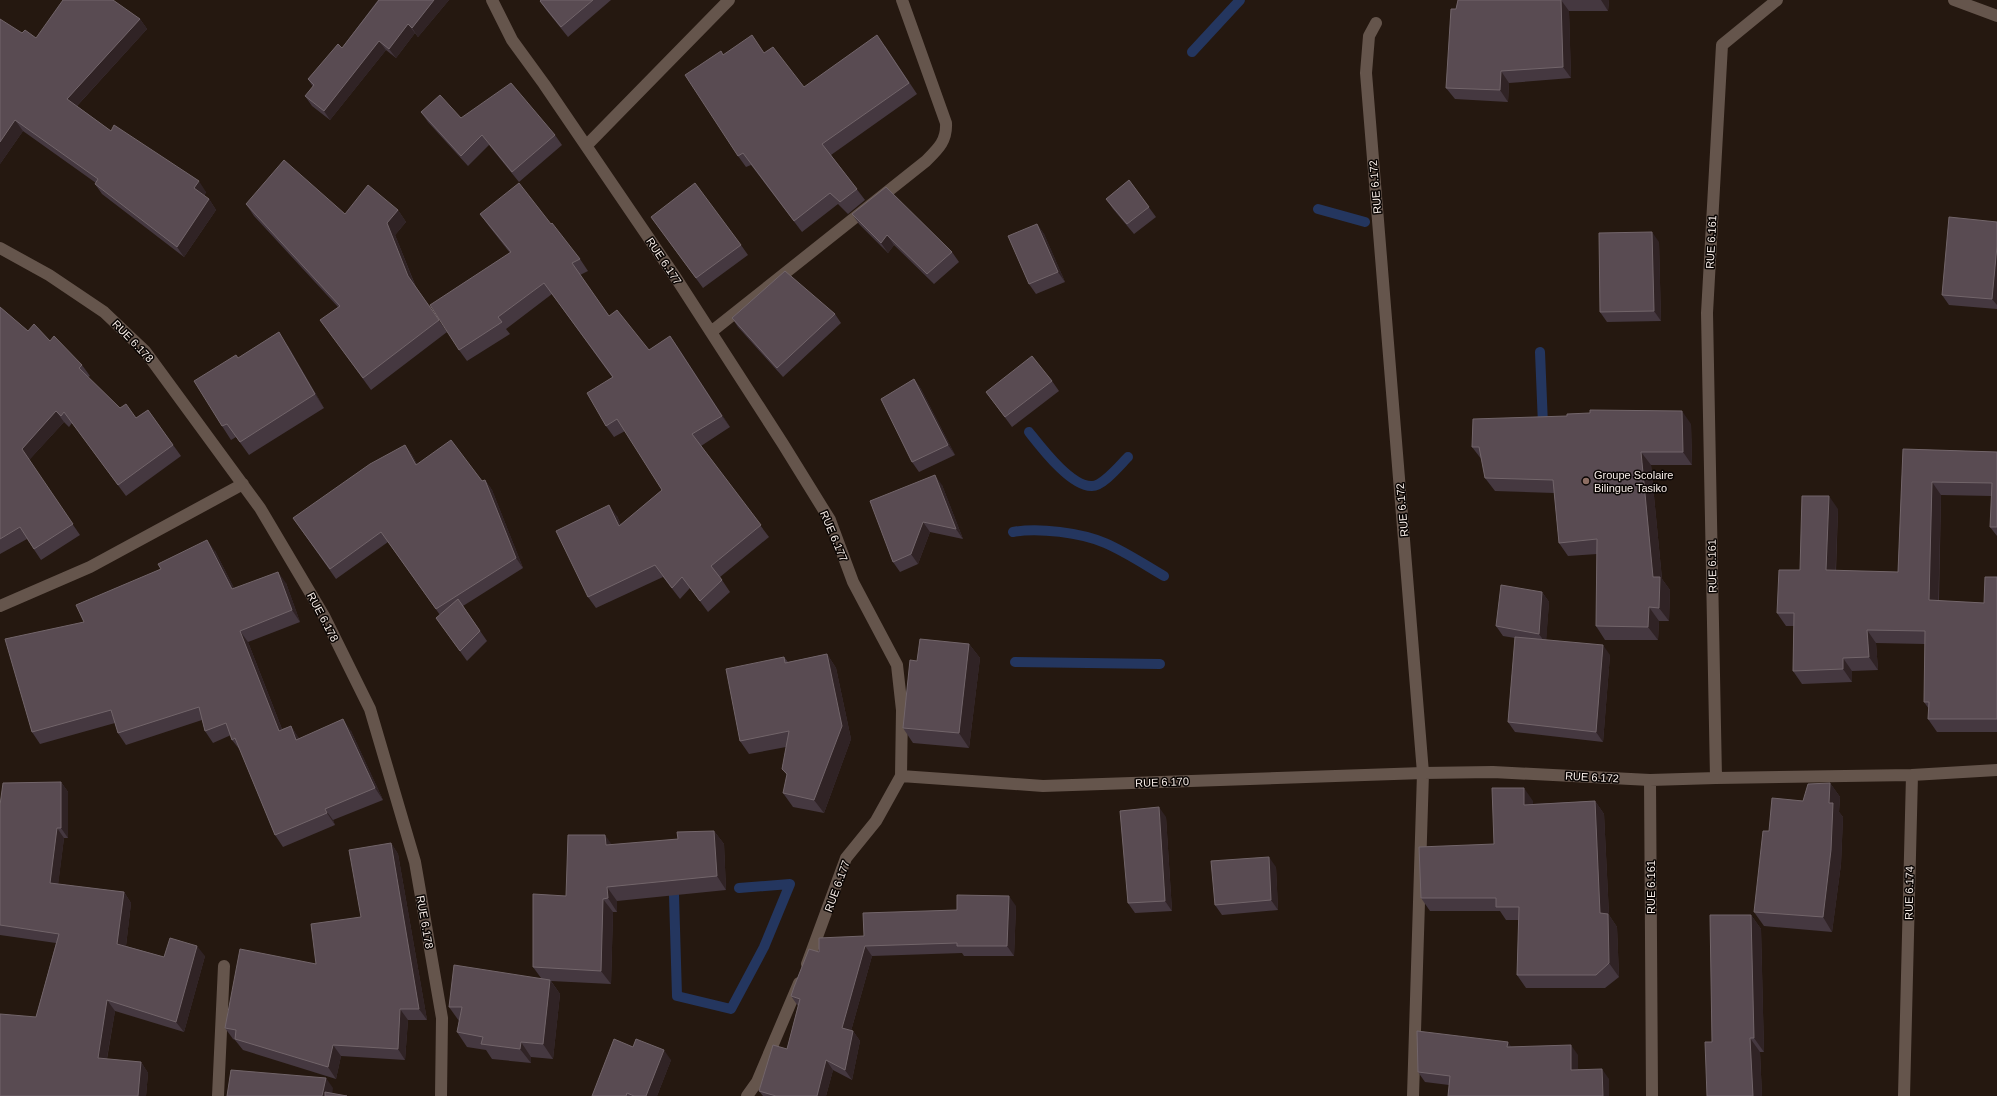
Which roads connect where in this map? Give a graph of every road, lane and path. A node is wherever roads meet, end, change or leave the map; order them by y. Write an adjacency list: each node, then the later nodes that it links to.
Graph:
1 (492, 0): 8 (street, RUE 6.177)
2 (729, 0): 8 (street)
3 (902, 0): 10 (street)
4 (1777, 0): 17 (street, RUE 6.161)
5 (1954, 0): 6 (street)
6 (1997, 16)
7 (1376, 23): 14 (street, RUE 6.172)
8 (586, 146): 10 (street, RUE 6.177)
9 (0, 248): 11 (street, RUE 6.178)
10 (711, 332): 16 (street, RUE 6.177)
11 (243, 484): 12 (street); 21 (street, RUE 6.178)
12 (0, 606)
13 (1997, 770): 15 (street)
14 (1423, 773): 16 (street, RUE 6.170); 18 (street, RUE 6.172); 23 (street)
15 (1912, 775): 17 (street); 25 (street, RUE 6.174)
16 (901, 776): 22 (street, RUE 6.177)
17 (1716, 778): 18 (street)
18 (1650, 780): 24 (street, RUE 6.161)
19 (224, 966): 20 (street)
20 (218, 1096)
21 (441, 1096)
22 (747, 1096)
23 (1413, 1096)
24 (1652, 1096)
25 (1904, 1096)

